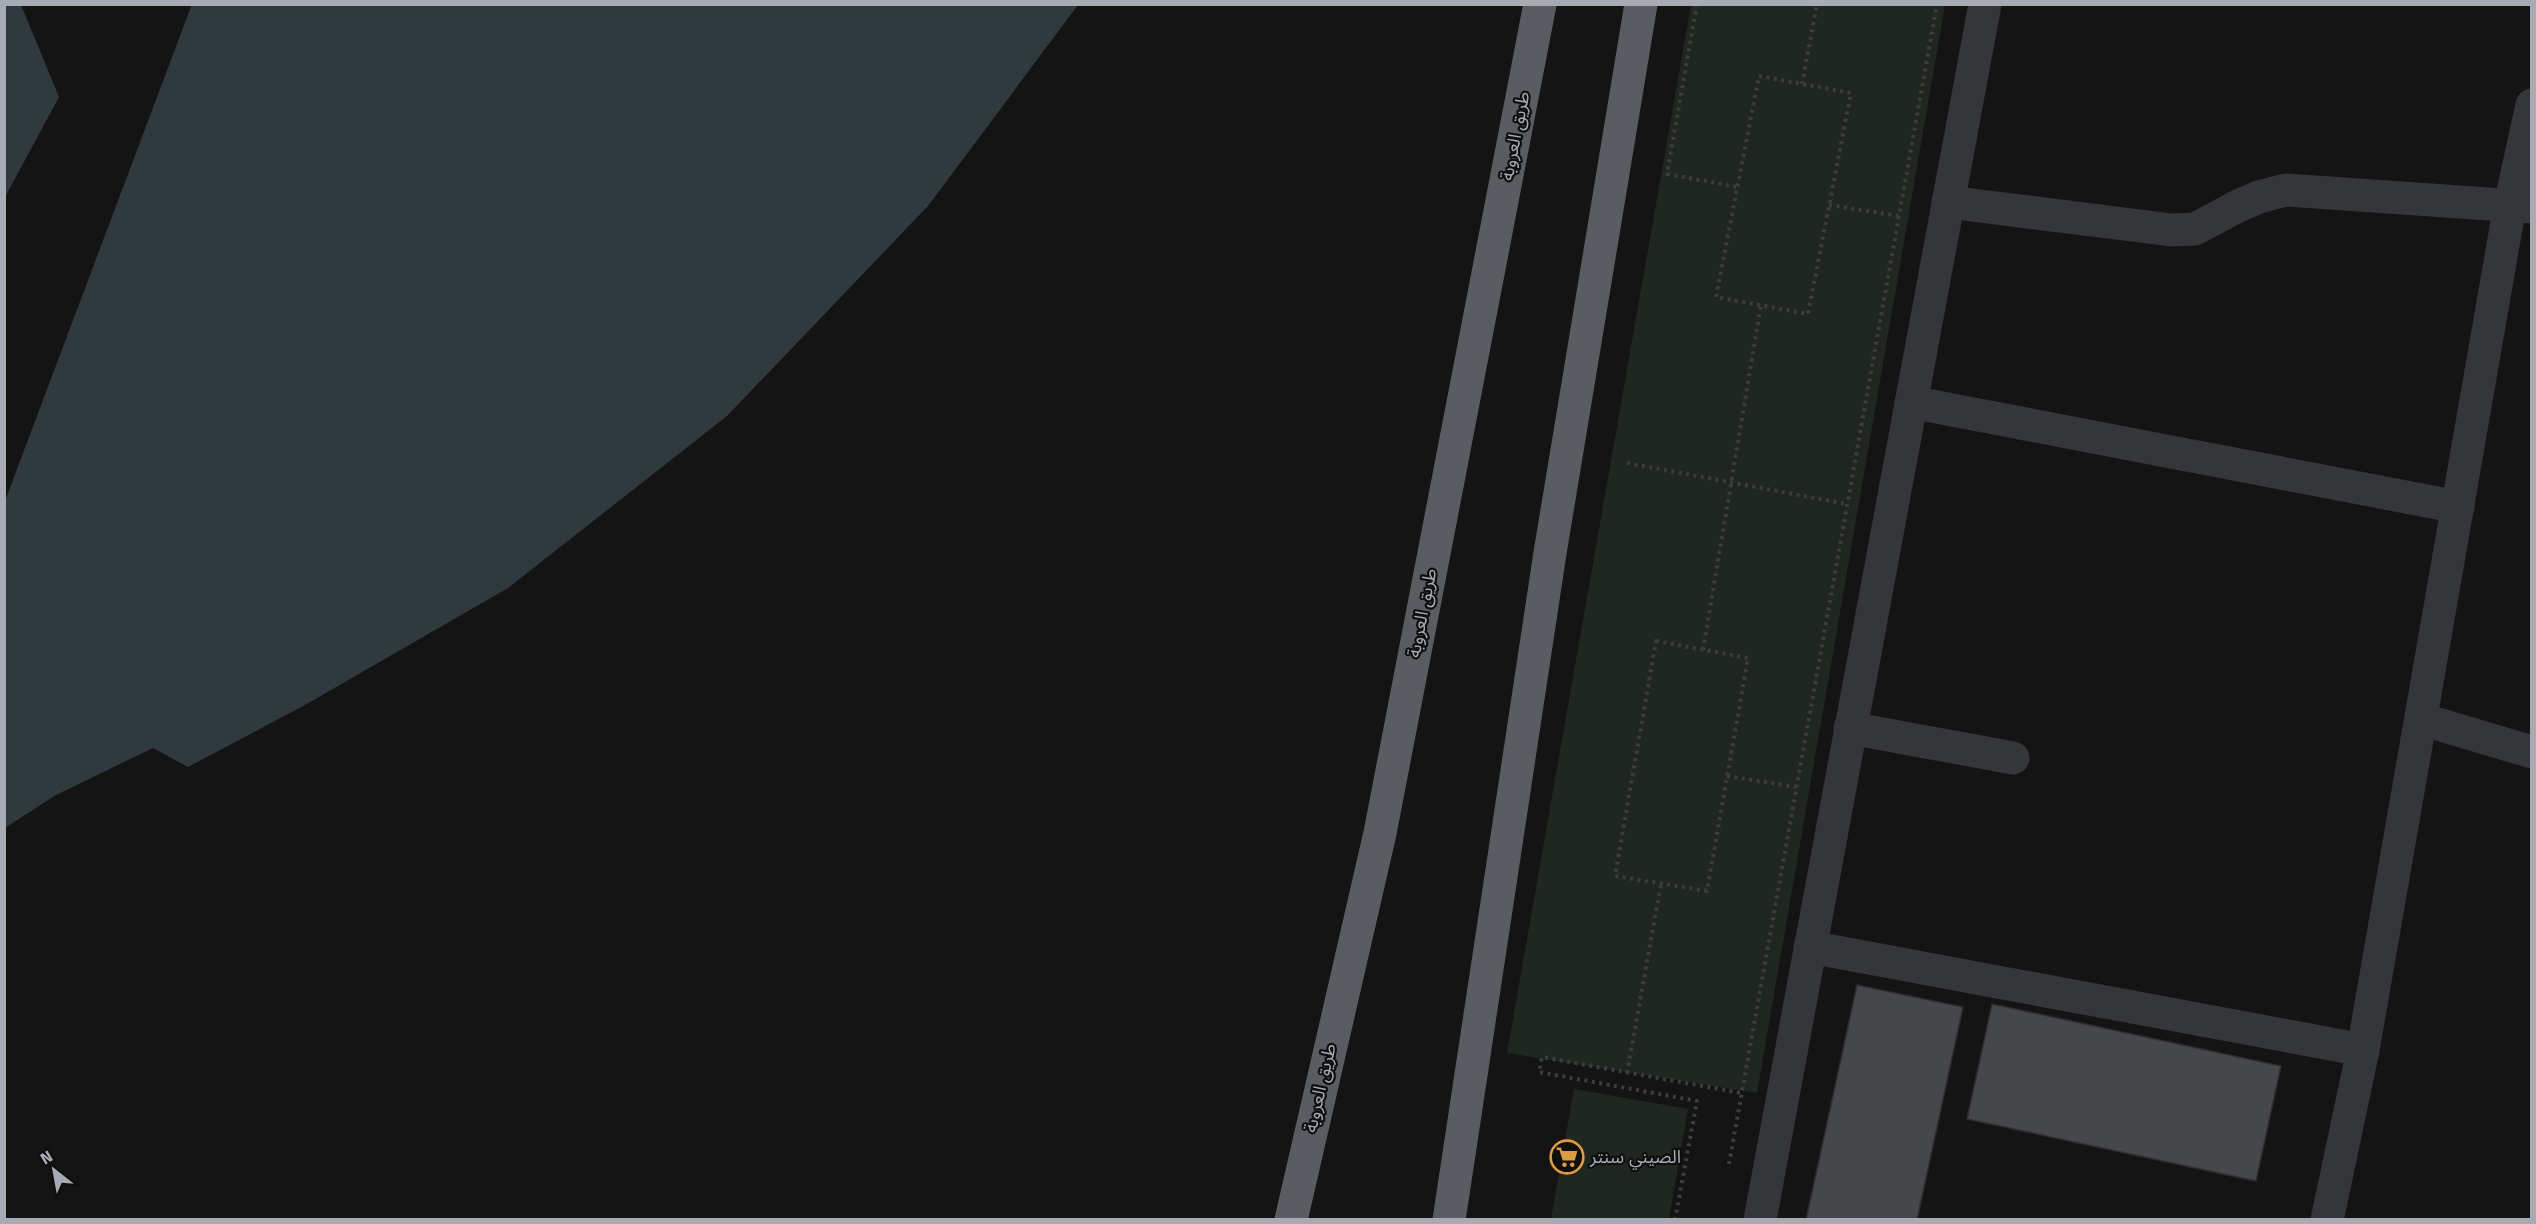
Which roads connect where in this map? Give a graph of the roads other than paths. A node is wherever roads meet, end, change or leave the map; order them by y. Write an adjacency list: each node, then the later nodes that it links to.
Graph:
1 (1540, 4): 15 (highway, طريق العروبة)
2 (1641, 4): 16 (highway)
3 (1985, 4): 5 (street)
4 (2532, 105): 6 (street)
5 (1948, 202): 6 (street); 7 (street)
6 (2521, 206): 8 (street)
7 (1911, 402): 8 (street); 10 (street)
8 (2458, 507): 9 (street)
9 (2421, 719): 11 (street); 14 (street)
10 (1851, 728): 12 (street); 13 (street)
11 (2532, 752)
12 (2013, 758)
13 (1810, 946): 14 (street); 17 (street)
14 (2363, 1050): 18 (street)
15 (1291, 1220)
16 (1449, 1220)
17 (1760, 1220)
18 (2326, 1220)

